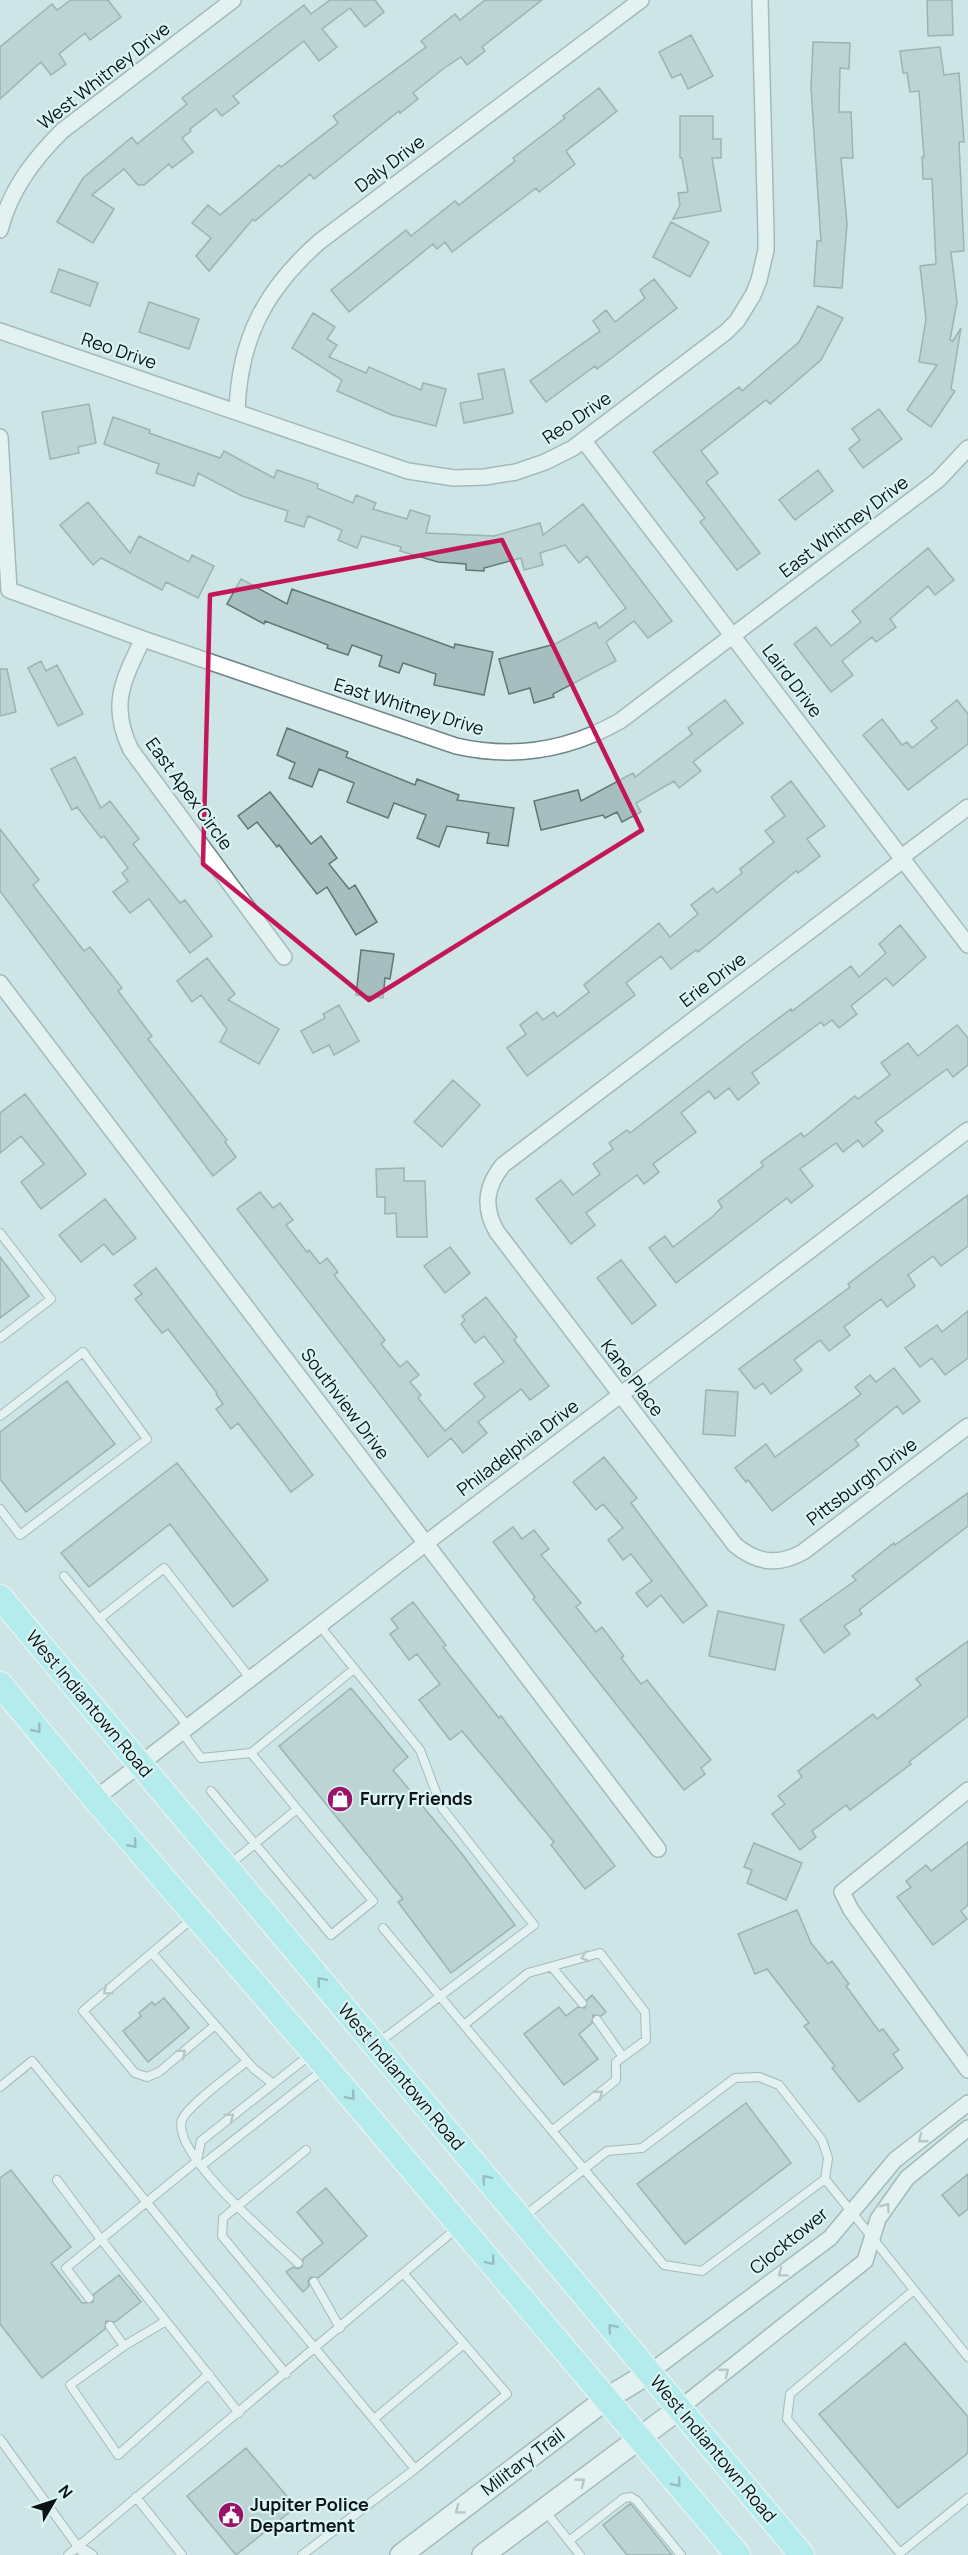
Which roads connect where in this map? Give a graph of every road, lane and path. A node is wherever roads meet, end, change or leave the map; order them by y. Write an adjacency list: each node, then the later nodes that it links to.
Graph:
1 (233, 0): 4 (street, West Whitney Drive)
2 (641, 0): 6 (street, Daly Drive)
3 (760, 0): 8 (street, Reo Drive)
4 (0, 230)
5 (0, 331): 6 (street, Reo Drive)
6 (237, 412): 8 (street, Reo Drive)
7 (0, 437): 10 (street)
8 (584, 441): 12 (street, Laird Drive)
9 (968, 448): 12 (street, East Whitney Drive)
10 (3, 525): 11 (street)
11 (5, 594): 13 (street, East Whitney Drive)
12 (732, 636): 13 (street, East Whitney Drive); 15 (street, Laird Drive)
13 (143, 639): 17 (street, East Apex Circle)
14 (968, 807): 15 (street, Erie Drive)
15 (903, 860): 16 (street, Laird Drive); 20 (street, Erie Drive)
16 (968, 945)
17 (284, 957)
18 (0, 983): 27 (street, Southview Drive)
19 (968, 1130): 23 (street, Philadelphia Drive)
20 (488, 1190): 23 (street, Kane Place)
21 (0, 1233): 22 (lane)
22 (0, 1338)
23 (620, 1395): 27 (street, Philadelphia Drive); 28 (street, Kane Place)
24 (0, 1416): 26 (lane)
25 (968, 1426): 28 (street, Pittsburgh Drive)
26 (0, 1509)
27 (426, 1543): 32 (street, Philadelphia Drive); 44 (street, Southview Drive)
28 (776, 1562)
29 (64, 1576): 31 (lane)
30 (0, 1597): 38 (main road, West Indiantown Road)
31 (99, 1619): 34 (lane); 36 (lane)
32 (319, 1626): 33 (lane); 34 (street, Philadelphia Drive)
33 (354, 1669): 37 (lane); 50 (lane)
34 (250, 1678): 36 (street, Philadelphia Drive)
35 (0, 1684): 41 (main road, one-way to 41)
36 (184, 1729): 37 (lane); 38 (street, Philadelphia Drive)
37 (251, 1754): 42 (lane)
38 (138, 1764): 41 (street, Philadelphia Drive); 45 (main road, West Indiantown Road)
39 (968, 1790): 59 (street)
40 (211, 1791): 43 (lane)
41 (95, 1799): 46 (main road, one-way to 46)
42 (297, 1809): 43 (lane); 43 (lane)
43 (254, 1844): 45 (lane)
44 (658, 1849)
45 (225, 1868): 55 (main road, West Indiantown Road, one-way to 45)
46 (196, 1917): 48 (lane); 57 (main road)
47 (383, 1928): 50 (lane)
48 (152, 1953): 54 (lane); 54 (lane, one-way to 54)
49 (552, 1967): 51 (lane); 53 (lane); 56 (lane, one-way to 49)
50 (440, 1996): 53 (lane); 55 (lane)
51 (582, 2003)
52 (597, 2020): 56 (lane)
53 (464, 2025): 64 (lane)
54 (214, 2026): 58 (lane)
55 (374, 2045): 73 (main road, West Indiantown Road, one-way to 55)
56 (623, 2057): 64 (lane, one-way to 56)
57 (319, 2060): 60 (lane); 66 (lane); 74 (main road, one-way to 74)
58 (247, 2061): 60 (lane); 66 (lane)
59 (968, 2070)
60 (272, 2083): 66 (lane, one-way to 60)
61 (0, 2087): 70 (lane)
62 (968, 2103): 72 (street, Clocktower, one-way to 72)
63 (968, 2128): 76 (street, one-way to 63)
64 (553, 2130): 67 (lane)
65 (306, 2150): 71 (lane)
66 (199, 2164): 70 (lane); 71 (lane)
67 (585, 2168): 68 (lane); 68 (lane); 73 (lane)
68 (825, 2179): 72 (lane)
69 (57, 2180): 75 (lane)
70 (146, 2201): 75 (lane); 91 (lane)
71 (237, 2206): 77 (lane); 87 (lane)
72 (852, 2212): 76 (lane); 89 (street, Clocktower, one-way to 89)
73 (520, 2219): 89 (main road, West Indiantown Road, one-way to 73)
74 (461, 2225): 78 (lane); 92 (main road, one-way to 92)
75 (100, 2238): 81 (lane); 82 (lane)
76 (872, 2238): 80 (lane); 93 (street, one-way to 76)
77 (298, 2263)
78 (404, 2274): 84 (lane); 85 (lane)
79 (314, 2282): 84 (lane)
80 (914, 2290): 88 (lane); 104 (lane)
81 (90, 2298)
82 (166, 2321): 86 (lane); 90 (lane)
83 (110, 2326): 86 (lane)
84 (340, 2328): 87 (lane)
85 (464, 2344): 95 (lane); 98 (lane)
86 (124, 2346): 90 (lane)
87 (316, 2349): 91 (lane); 95 (lane)
88 (968, 2357)
89 (649, 2373): 92 (main road, Military Trail); 93 (main road, West Indiantown Road)
90 (209, 2374): 94 (lane)
91 (286, 2374): 94 (lane)
92 (606, 2399): 96 (main road); 110 (main road, Military Trail, one-way to 110)
93 (680, 2408): 96 (main road); 115 (main road, West Indiantown Road)
94 (239, 2413): 99 (lane)
95 (374, 2419): 98 (lane)
96 (639, 2438): 101 (main road, one-way to 96); 114 (main road, one-way to 114)
97 (0, 2439): 103 (lane)
98 (415, 2469): 109 (lane)
99 (136, 2497): 103 (lane); 108 (lane)
100 (968, 2498): 104 (lane)
101 (544, 2509): 102 (lane); 111 (main road)
102 (569, 2541): 112 (lane); 113 (lane)
103 (80, 2547): 105 (lane); 106 (lane); 107 (lane)
104 (899, 2554)
105 (68, 2555)
106 (84, 2555)
107 (93, 2555)
108 (182, 2555)
109 (302, 2555)
110 (400, 2555)
111 (483, 2555)
112 (580, 2555)
113 (681, 2555)
114 (738, 2555)
115 (802, 2555)

